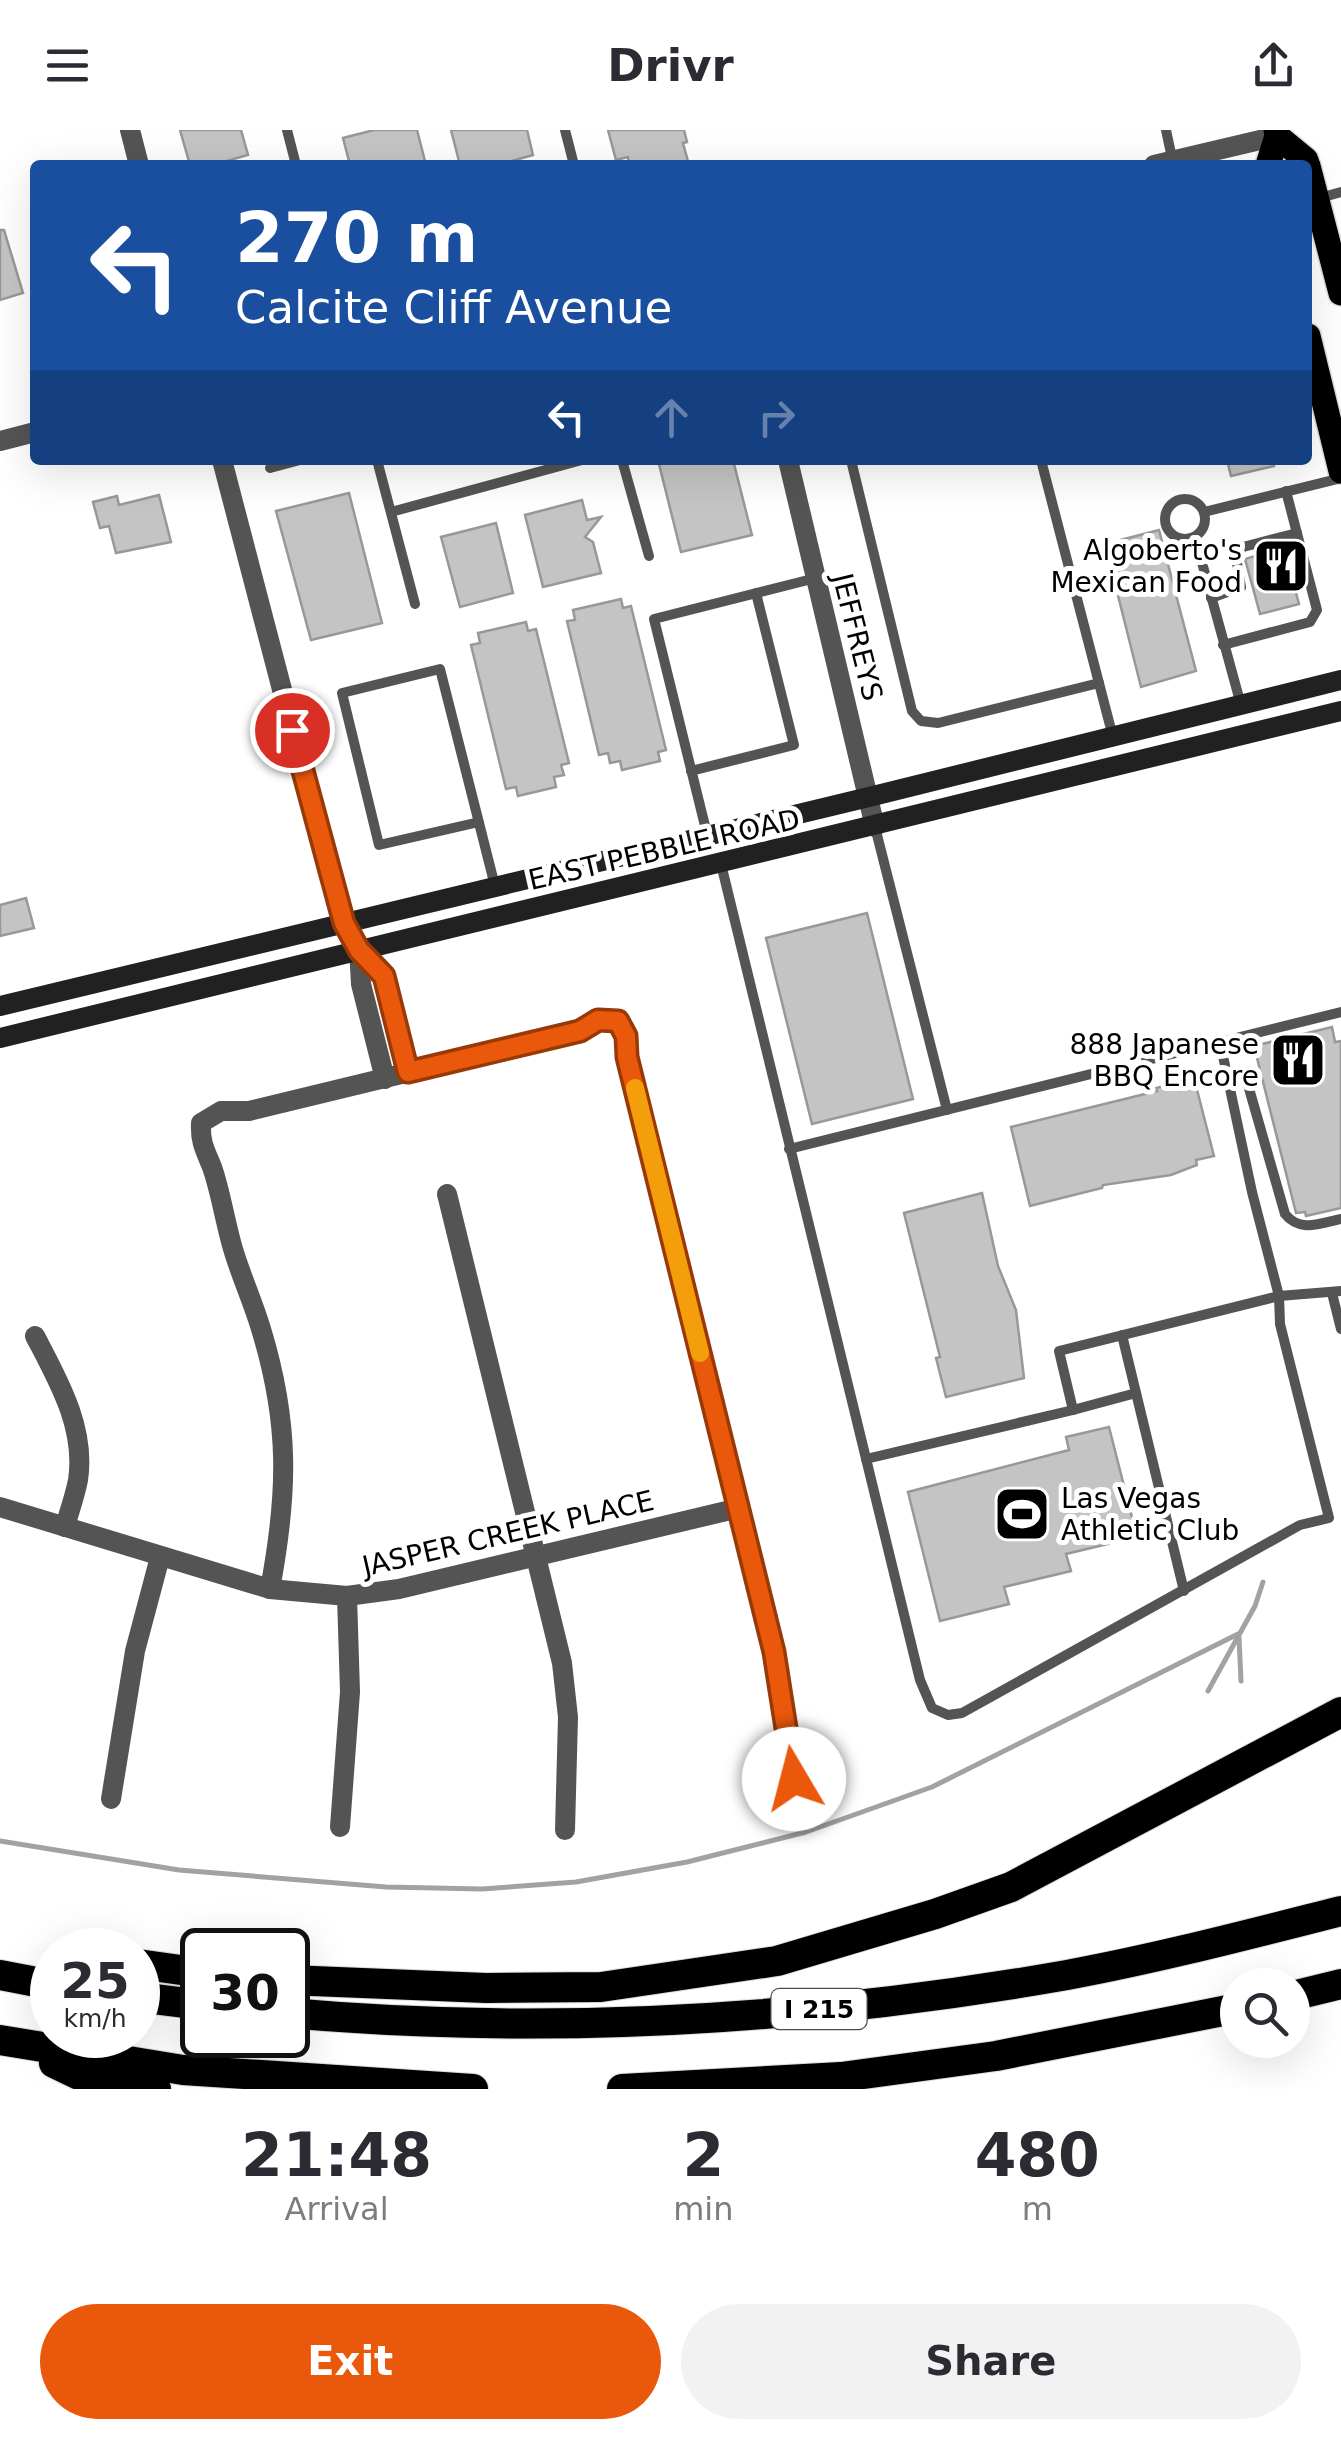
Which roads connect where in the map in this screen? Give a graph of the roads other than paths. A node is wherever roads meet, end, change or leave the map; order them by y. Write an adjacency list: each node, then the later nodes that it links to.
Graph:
1 (130, 130): 6 (street)
2 (287, 130): 7 (lane)
3 (565, 130): 8 (lane)
4 (1166, 130): 9 (lane)
5 (1277, 133): 10 (street); 11 (main road); 12 (main road)
6 (137, 160)
7 (295, 160)
8 (573, 160)
9 (1167, 160)
10 (1181, 160)
11 (1269, 160)
12 (1306, 160)
13 (1312, 184): 15 (main road)
14 (1341, 192): 15 (lane)
15 (1316, 199): 16 (main road)
16 (1341, 293)
17 (1312, 353): 29 (main road)
18 (30, 433): 19 (street)
19 (0, 441)
20 (223, 465): 53 (street)
21 (281, 465): 28 (lane)
22 (378, 465): 31 (lane)
23 (564, 465): 31 (lane)
24 (623, 465): 35 (lane)
25 (789, 465): 36 (street, JEFFREYS)
26 (852, 465): 42 (lane)
27 (1043, 465): 42 (lane)
28 (270, 468)
29 (1341, 474): 30 (lane)
30 (1286, 491): 32 (lane); 33 (lane)
31 (391, 512): 39 (lane)
32 (1204, 512): 34 (lane); 34 (lane)
33 (1297, 532): 38 (lane); 40 (lane)
34 (1194, 537): 38 (lane)
35 (649, 556)
36 (816, 578): 37 (lane); 47 (street, JEFFREYS)
37 (756, 594): 46 (lane); 46 (lane)
38 (1210, 598): 40 (lane)
39 (415, 604)
40 (1223, 645): 43 (lane)
41 (1341, 680): 43 (main road, EAST PEBBLE ROAD)
42 (1099, 683): 45 (lane)
43 (1241, 704): 45 (main road, EAST PEBBLE ROAD)
44 (1341, 711): 49 (main road, EAST PEBBLE ROAD)
45 (1112, 736): 47 (main road, EAST PEBBLE ROAD)
46 (691, 771): 50 (lane)
47 (869, 797): 49 (street, JEFFREYS); 50 (main road, EAST PEBBLE ROAD)
48 (478, 822): 48 (lane); 52 (lane)
49 (875, 828): 51 (main road, EAST PEBBLE ROAD); 62 (lane)
50 (707, 834): 52 (main road, EAST PEBBLE ROAD)
51 (720, 864): 54 (main road, EAST PEBBLE ROAD); 63 (lane)
52 (495, 886): 53 (main road, EAST PEBBLE ROAD)
53 (344, 923): 54 (street); 55 (main road, EAST PEBBLE ROAD)
54 (359, 950): 57 (main road, EAST PEBBLE ROAD); 59 (street); 61 (street)
55 (0, 1006)
56 (1341, 1012): 58 (lane)
57 (0, 1038)
58 (1220, 1042): 60 (lane); 62 (lane)
59 (408, 1072): 61 (street); 75 (street)
60 (1226, 1073): 65 (lane); 67 (lane)
61 (385, 1079): 79 (street)
62 (947, 1110): 63 (lane)
63 (789, 1149): 73 (lane)
64 (447, 1194): 78 (street)
65 (1341, 1218)
66 (1337, 1292): 67 (lane); 68 (lane)
67 (1279, 1296): 69 (lane); 80 (lane)
68 (1341, 1328)
69 (1122, 1335): 71 (lane); 72 (lane)
70 (35, 1336): 76 (street)
71 (1136, 1393): 72 (lane); 80 (lane)
72 (1072, 1410): 73 (lane)
73 (866, 1459): 80 (lane)
74 (0, 1508): 76 (street, JASPER CREEK PLACE)
75 (739, 1508): 78 (street, JASPER CREEK PLACE); 83 (street)
76 (65, 1527): 77 (street, JASPER CREEK PLACE)
77 (160, 1557): 79 (street, JASPER CREEK PLACE); 84 (street)
78 (538, 1558): 81 (street, JASPER CREEK PLACE); 86 (street)
79 (270, 1589): 81 (street, JASPER CREEK PLACE)
80 (1184, 1591)
81 (347, 1596): 85 (street)
82 (1341, 1712): 90 (highway)
83 (794, 1779)
84 (111, 1798)
85 (340, 1827)
86 (566, 1830)
87 (1341, 1911): 94 (highway, I 215)
88 (0, 1975): 89 (highway)
89 (30, 1981)
90 (310, 1981)
91 (1341, 1984): 92 (highway)
92 (1310, 1992)
93 (1220, 2012): 98 (highway)
94 (310, 2015)
95 (5, 2041): 96 (highway); 97 (highway)
96 (156, 2089)
97 (473, 2089)
98 (622, 2089)

